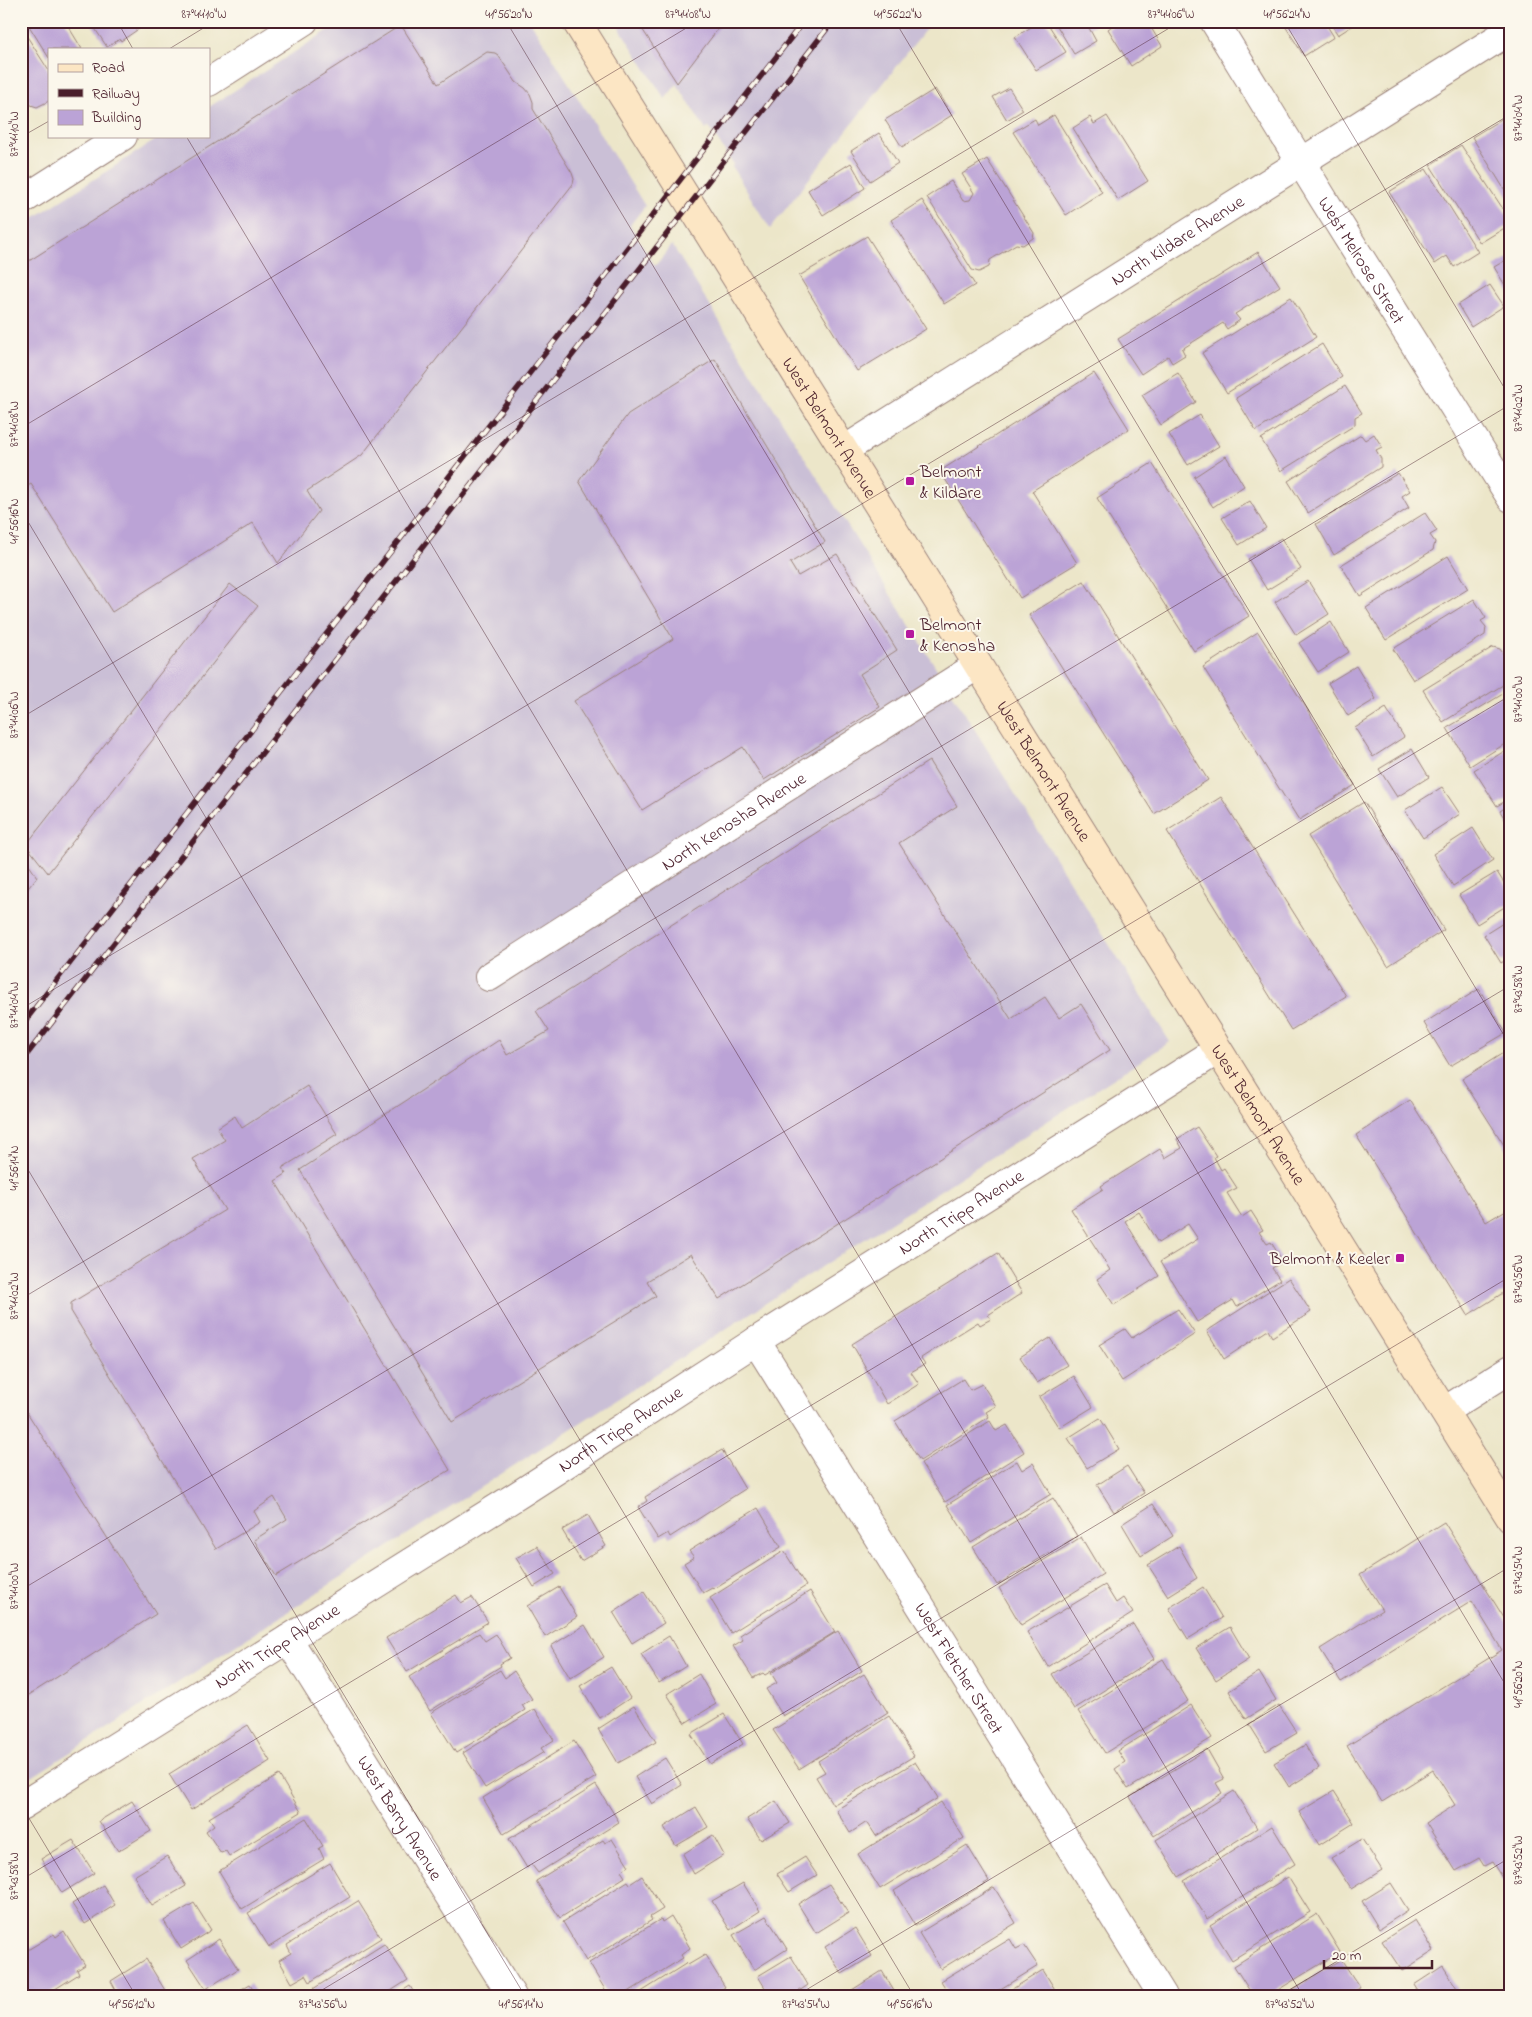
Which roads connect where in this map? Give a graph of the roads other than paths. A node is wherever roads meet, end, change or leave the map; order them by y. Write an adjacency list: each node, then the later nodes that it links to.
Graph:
1 (304, 21): 5 (street)
2 (576, 21): 9 (main road, West Belmont Avenue)
3 (1214, 21): 7 (street, West Melrose Street)
4 (1511, 30): 7 (street, North Kildare Avenue)
5 (210, 81)
6 (120, 138): 8 (street)
7 (1300, 162): 9 (street, North Kildare Avenue); 10 (street, West Melrose Street)
8 (21, 201)
9 (844, 450): 11 (main road, West Belmont Avenue)
10 (1511, 498)
11 (978, 665): 12 (street, North Kenosha Avenue); 13 (main road, West Belmont Avenue)
12 (489, 977)
13 (1218, 1050): 14 (street, North Tripp Avenue); 16 (main road, West Belmont Avenue)
14 (756, 1341): 18 (street, North Tripp Avenue); 21 (street, West Fletcher Street)
15 (1511, 1369): 16 (street)
16 (1444, 1411): 17 (main road, West Belmont Avenue)
17 (1511, 1519)
18 (288, 1639): 19 (street, North Tripp Avenue); 20 (street, West Barry Avenue)
19 (21, 1806)
20 (512, 1996)
21 (1163, 1996)

